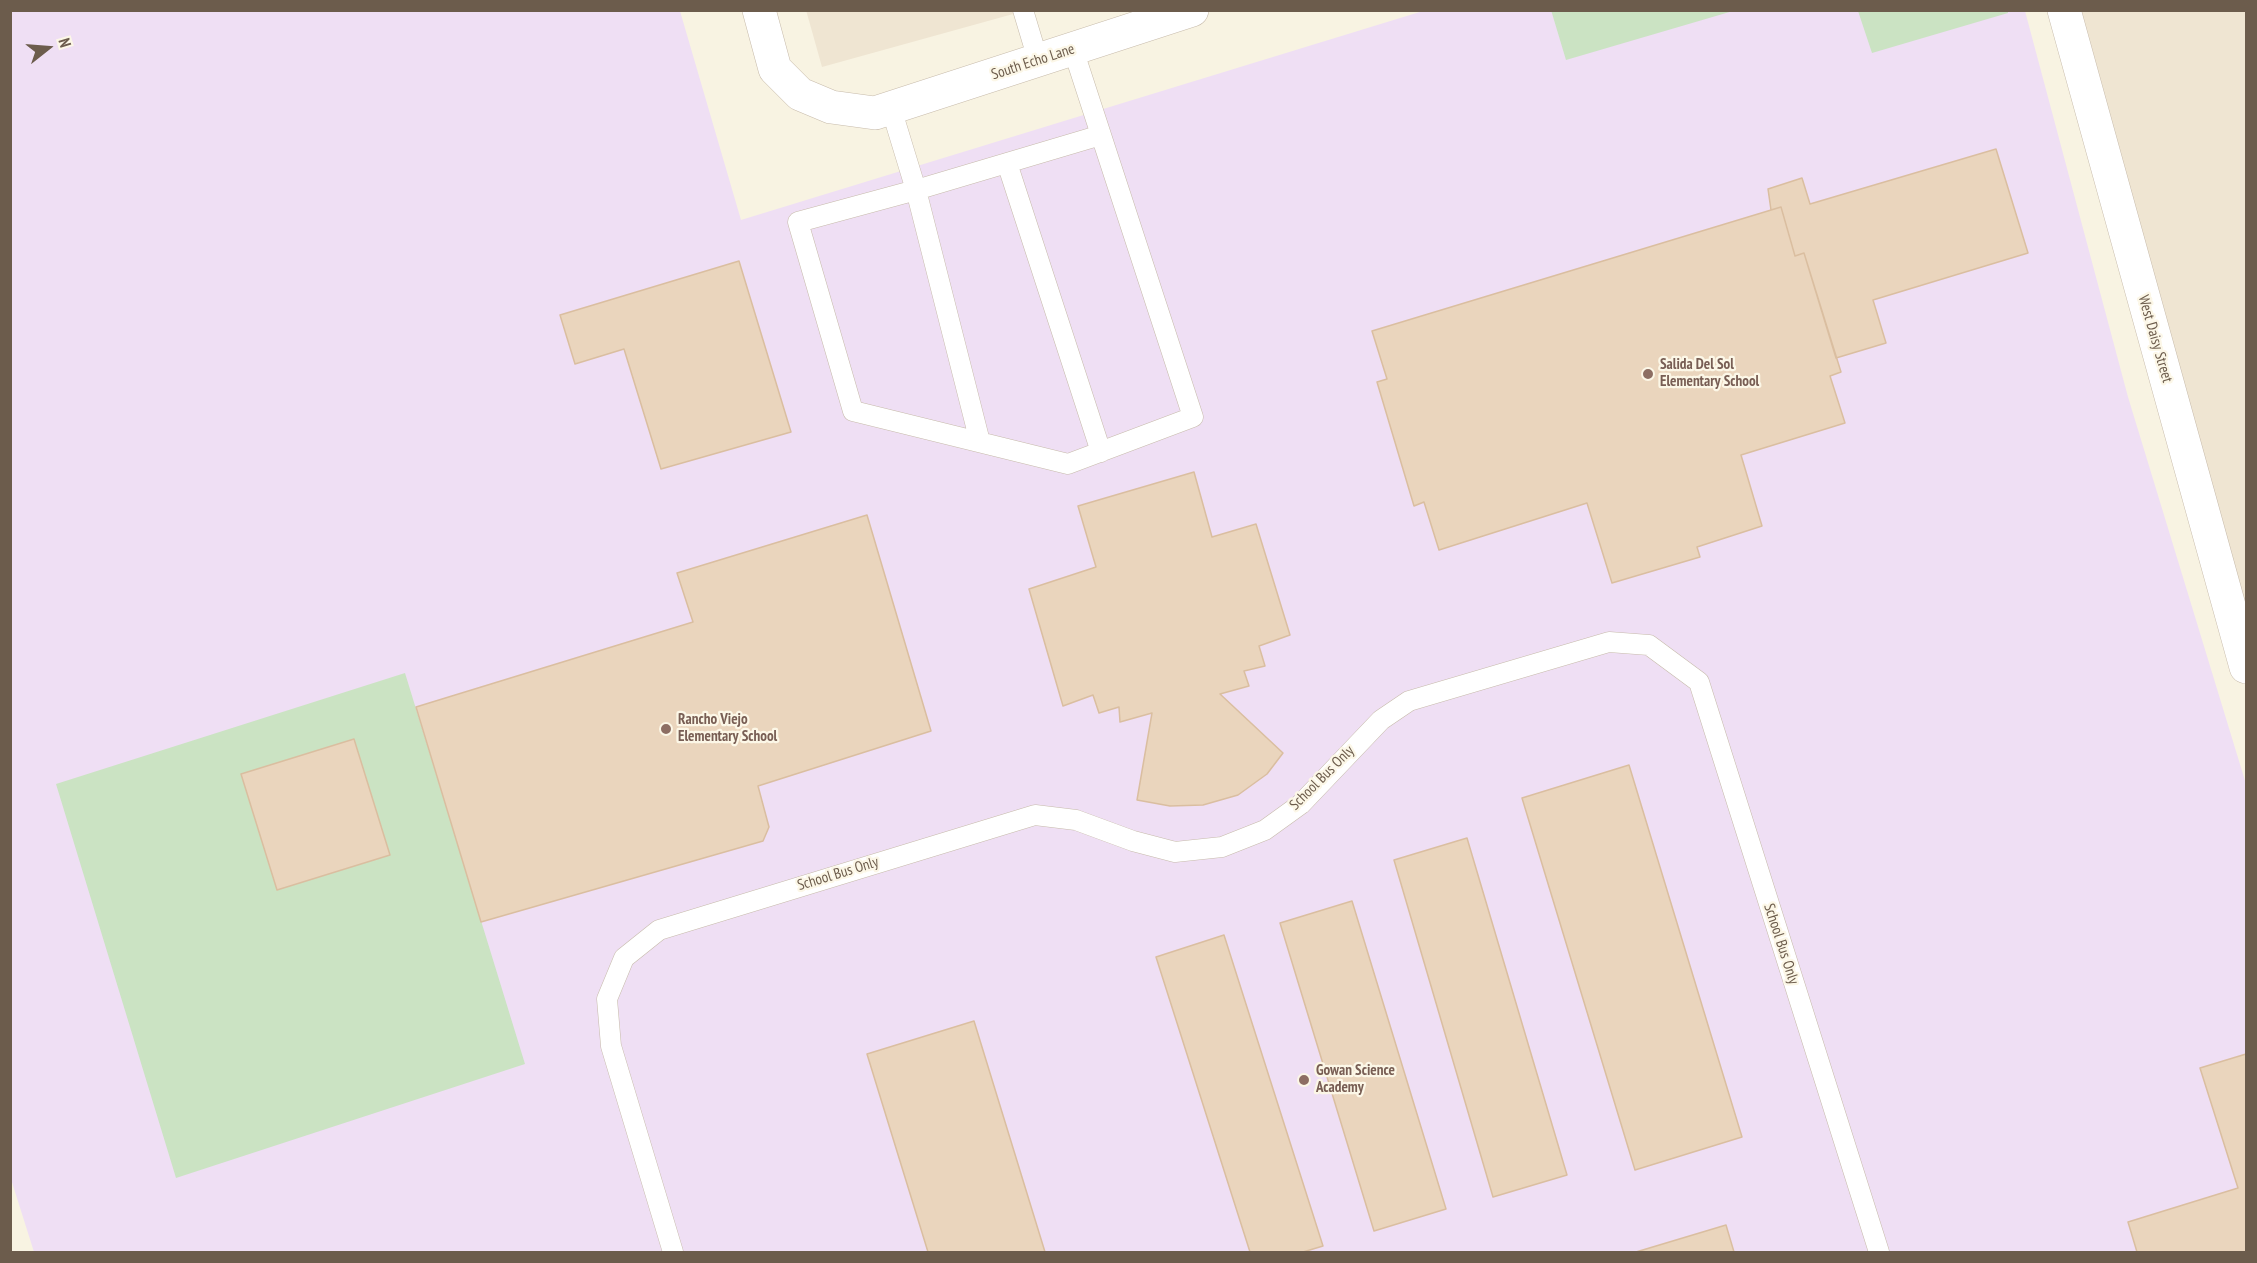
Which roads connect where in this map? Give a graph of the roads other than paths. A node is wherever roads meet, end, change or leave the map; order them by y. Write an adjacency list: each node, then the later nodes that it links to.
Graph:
1 (759, 10): 7 (street)
2 (1023, 10): 6 (lane)
3 (1192, 10): 5 (street, South Echo Lane)
4 (2064, 10): 13 (street, West Daisy Street)
5 (1073, 49): 6 (street, South Echo Lane); 8 (lane)
6 (1038, 60): 7 (street, South Echo Lane)
7 (883, 110): 10 (lane)
8 (1101, 135): 9 (lane); 12 (lane)
9 (1007, 163): 10 (lane); 12 (lane)
10 (916, 190): 11 (lane); 11 (lane)
11 (980, 442): 12 (lane)
12 (1101, 452)
13 (2247, 667)
14 (673, 1252): 15 (lane, School Bus Only)
15 (1879, 1252)

